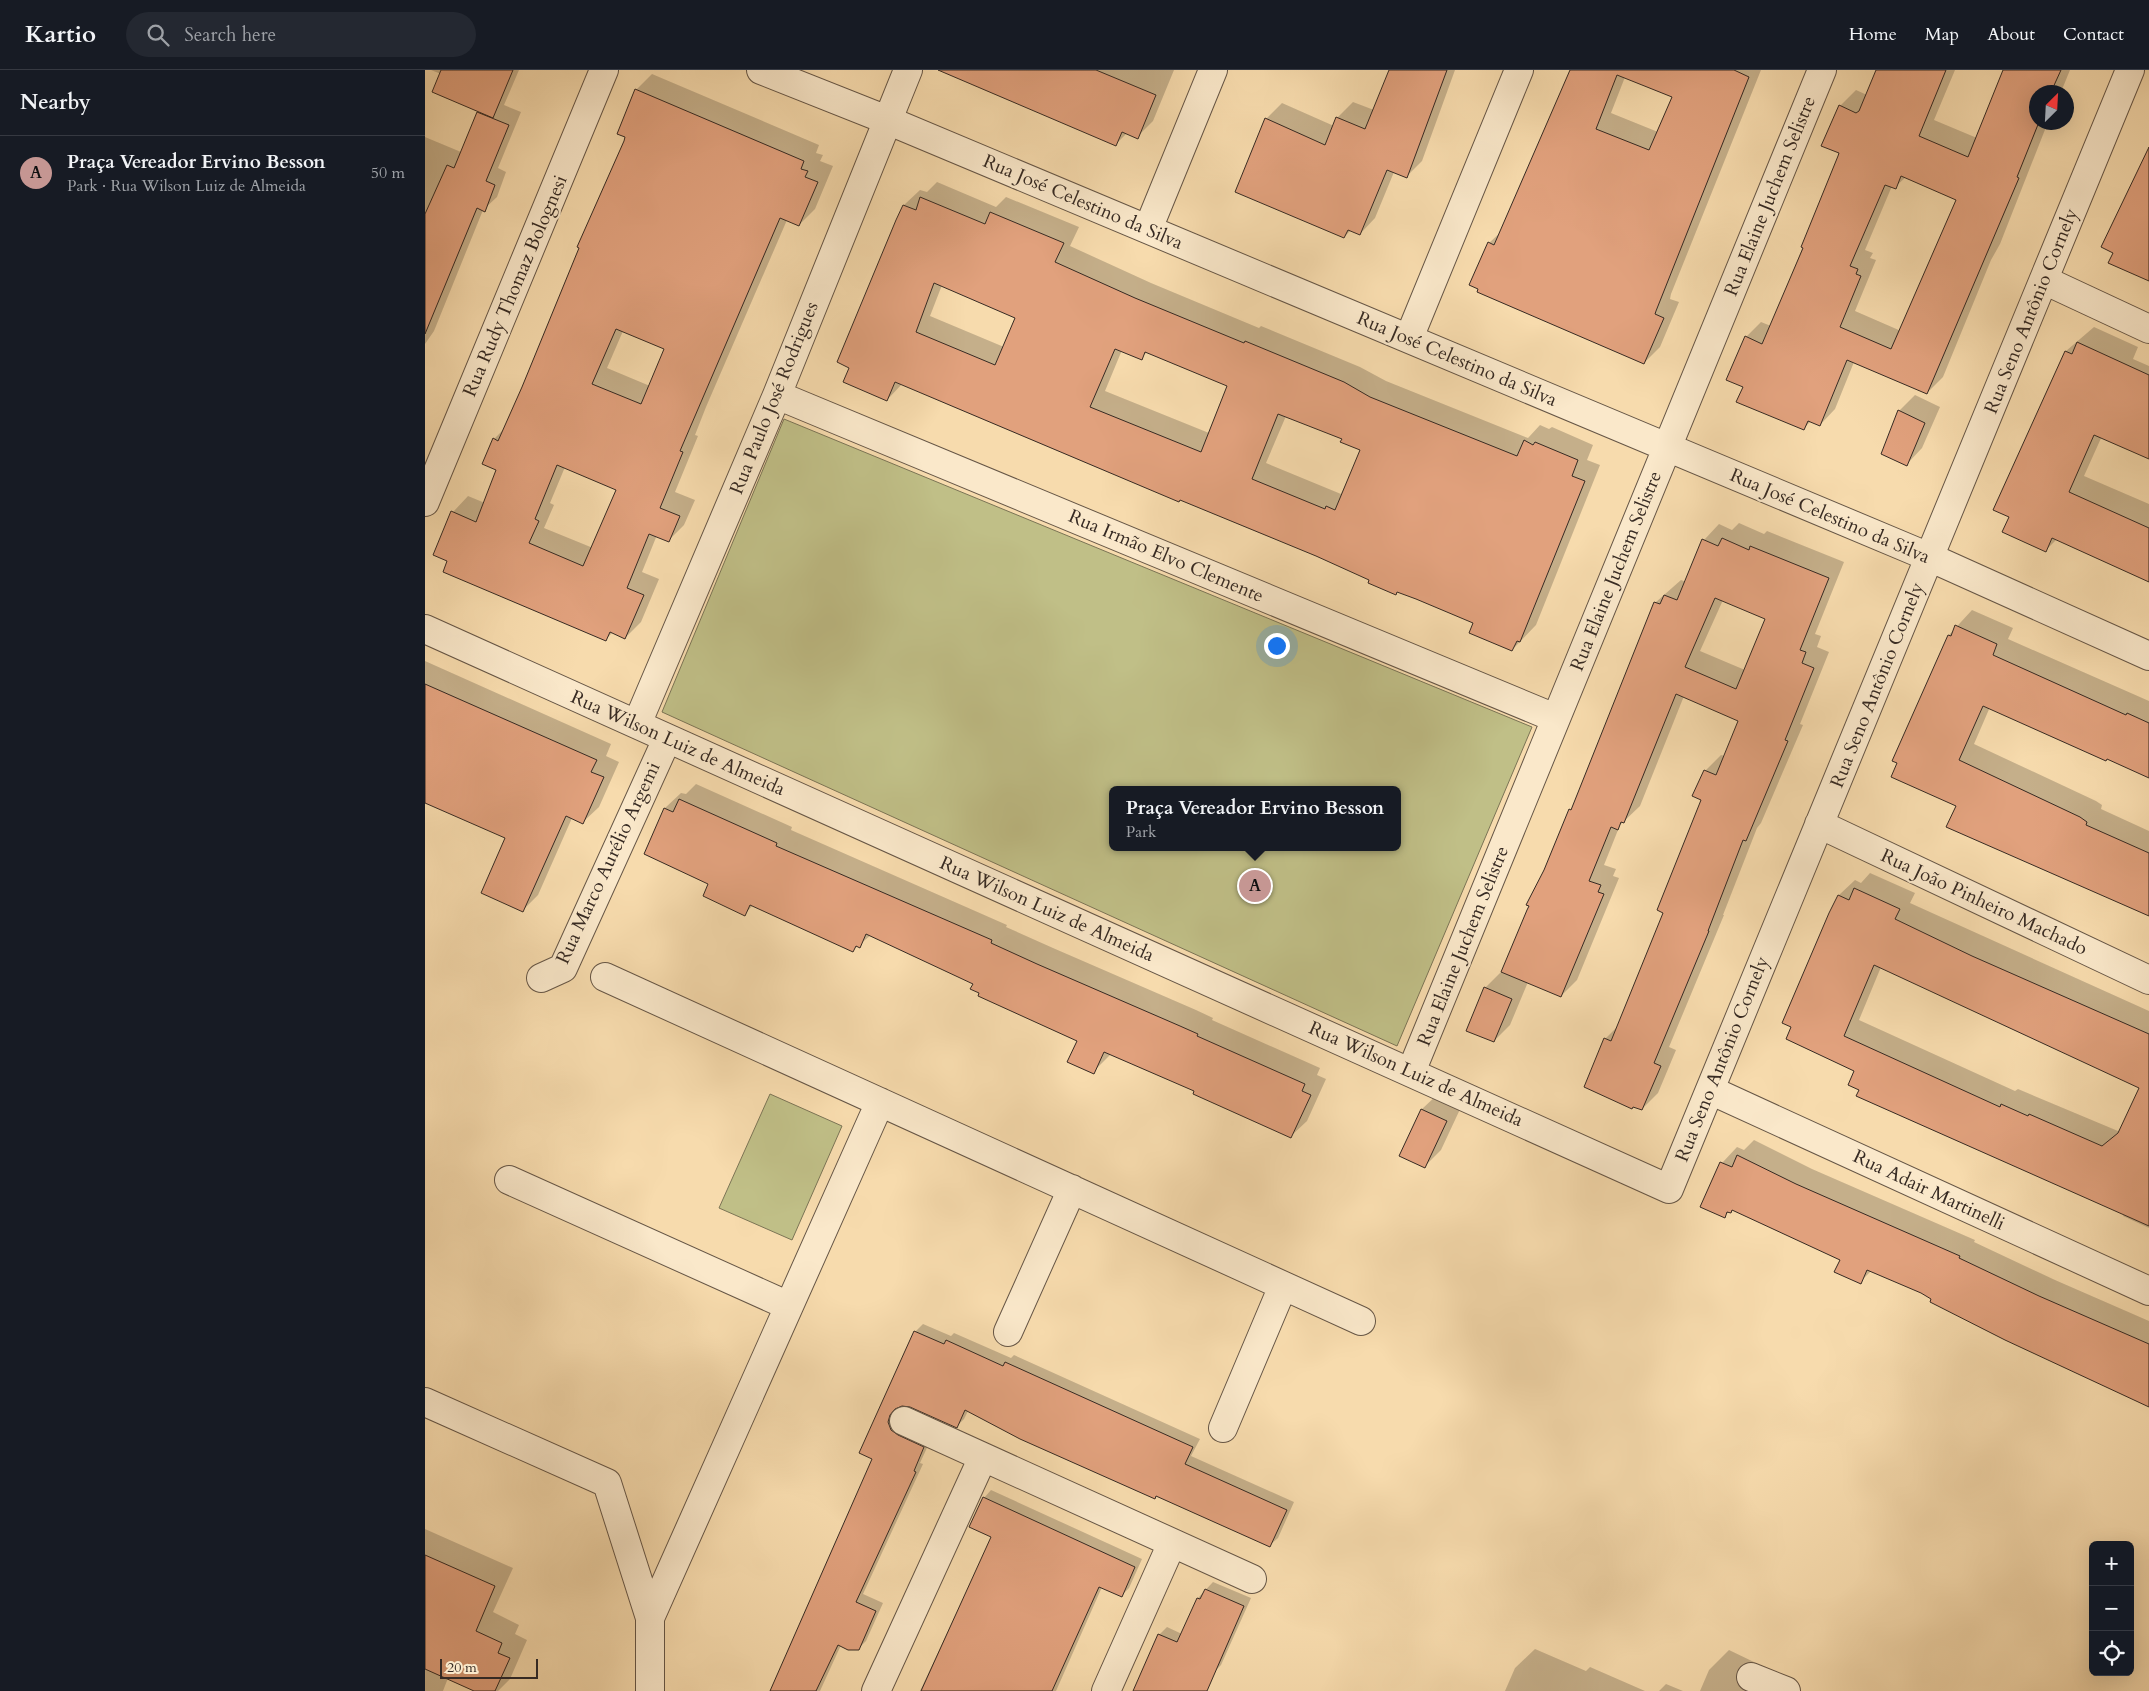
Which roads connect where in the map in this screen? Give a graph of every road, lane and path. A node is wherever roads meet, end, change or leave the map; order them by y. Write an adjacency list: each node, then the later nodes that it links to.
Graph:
1 (605, 70): 15 (street, Rua Rudy Thomaz Bolognesi)
2 (761, 70): 8 (street, Rua José Celestino da Silva)
3 (907, 70): 8 (street, Rua Paulo José Rodrigues)
4 (1213, 70): 9 (street)
5 (1519, 70): 12 (street)
6 (1822, 70): 14 (street, Rua Elaine Juchem Selistre)
7 (2130, 70): 10 (street, Rua Seno Antônio Cornely)
8 (887, 120): 9 (street, Rua José Celestino da Silva); 13 (street, Rua Paulo José Rodrigues)
9 (1148, 229): 12 (street, Rua José Celestino da Silva)
10 (2044, 280): 11 (street); 16 (street, Rua Seno Antônio Cornely)
11 (2149, 328)
12 (1409, 338): 14 (street, Rua José Celestino da Silva)
13 (777, 395): 19 (street, Rua Irmão Elvo Clemente); 20 (street, Rua Paulo José Rodrigues)
14 (1667, 447): 16 (street, Rua José Celestino da Silva); 19 (street, Rua Elaine Juchem Selistre)
15 (425, 502)
16 (1929, 557): 18 (street, Rua José Celestino da Silva); 22 (street, Rua Seno Antônio Cornely)
17 (425, 629): 20 (street, Rua Wilson Luiz de Almeida)
18 (2149, 656)
19 (1555, 718): 26 (street, Rua Elaine Juchem Selistre)
20 (637, 724): 21 (street, Rua Wilson Luiz de Almeida)
21 (667, 738): 24 (street, Rua Marco Aurélio Argemi); 26 (street, Rua Wilson Luiz de Almeida)
22 (1819, 824): 25 (street, Rua João Pinheiro Machado); 27 (street, Rua Seno Antônio Cornely)
23 (605, 977): 28 (street)
24 (541, 978)
25 (2149, 980)
26 (1411, 1072): 31 (street, Rua Wilson Luiz de Almeida)
27 (1710, 1090): 31 (street, Rua Seno Antônio Cornely); 33 (street, Rua Adair Martinelli)
28 (879, 1102): 30 (street); 34 (street)
29 (509, 1180): 34 (street)
30 (1072, 1189): 32 (street); 36 (street)
31 (1669, 1189)
32 (1283, 1286): 35 (street); 39 (street)
33 (2149, 1291)
34 (789, 1306): 43 (street)
35 (1361, 1321)
36 (1008, 1332)
37 (425, 1402): 43 (street)
38 (904, 1421): 40 (street)
39 (1223, 1428)
40 (983, 1457): 41 (street); 46 (street)
41 (1172, 1543): 42 (street); 47 (street)
42 (1252, 1579)
43 (650, 1618): 45 (street)
44 (1751, 1678): 48 (street)
45 (650, 1691)
46 (876, 1691)
47 (1106, 1691)
48 (1786, 1691)

